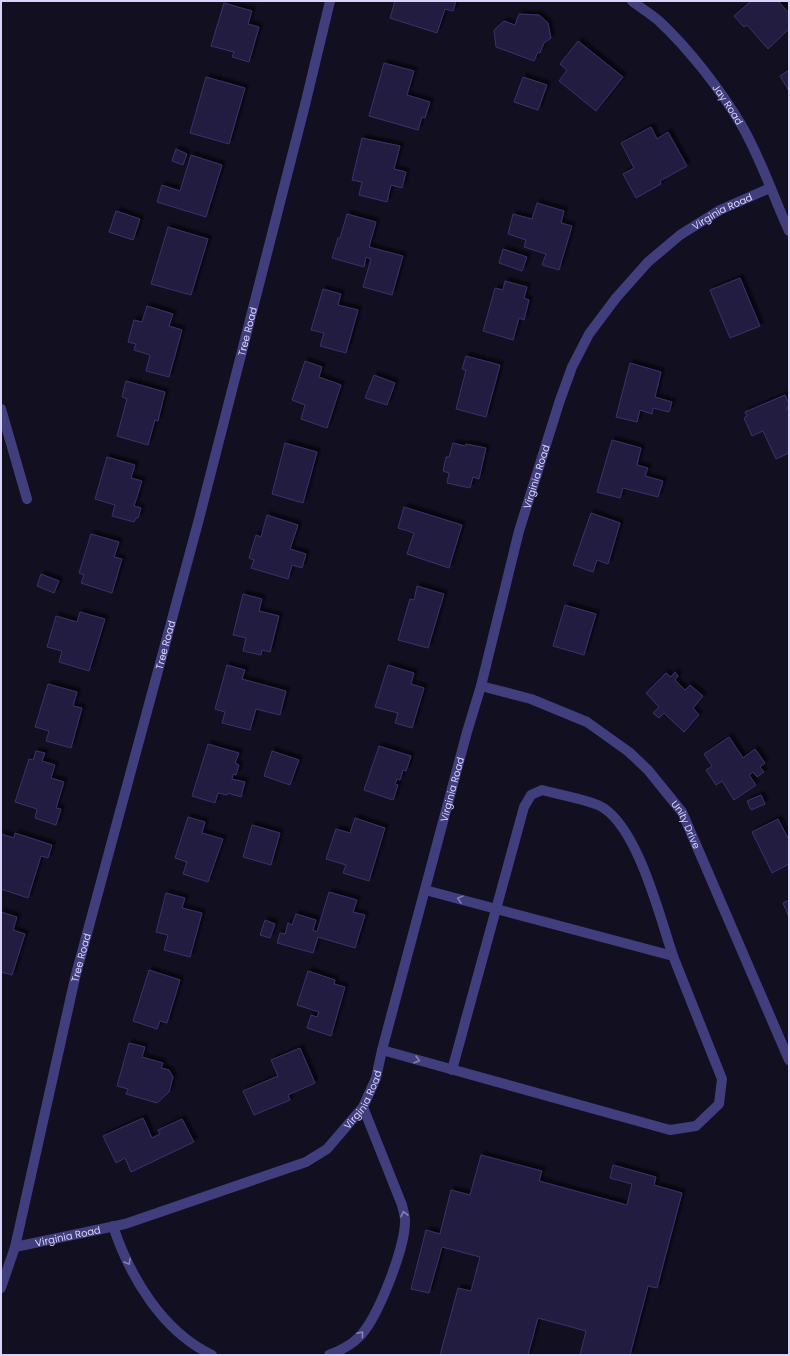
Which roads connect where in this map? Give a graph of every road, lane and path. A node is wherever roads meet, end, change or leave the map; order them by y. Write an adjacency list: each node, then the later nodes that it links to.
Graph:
1 (330, 1): 16 (street, Tree Road)
2 (632, 1): 3 (street, Jay Road)
3 (770, 188): 4 (street, Jay Road); 7 (street, Virginia Road)
4 (789, 231)
5 (1, 409): 6 (street)
6 (27, 499)
7 (481, 686): 8 (street, Virginia Road); 12 (street, Unity Drive)
8 (425, 890): 9 (street, one-way to 8); 11 (street, Virginia Road)
9 (496, 909): 10 (street); 10 (street); 13 (street)
10 (673, 956): 13 (street)
11 (382, 1050): 13 (street, one-way to 13); 14 (street, Virginia Road)
12 (789, 1060)
13 (452, 1070)
14 (363, 1107): 15 (street, Virginia Road); 19 (street, one-way to 14)
15 (113, 1226): 16 (street, Virginia Road); 18 (street, one-way to 18)
16 (15, 1246): 17 (street, Tree Road)
17 (1, 1288)
18 (212, 1355)
19 (329, 1355)

